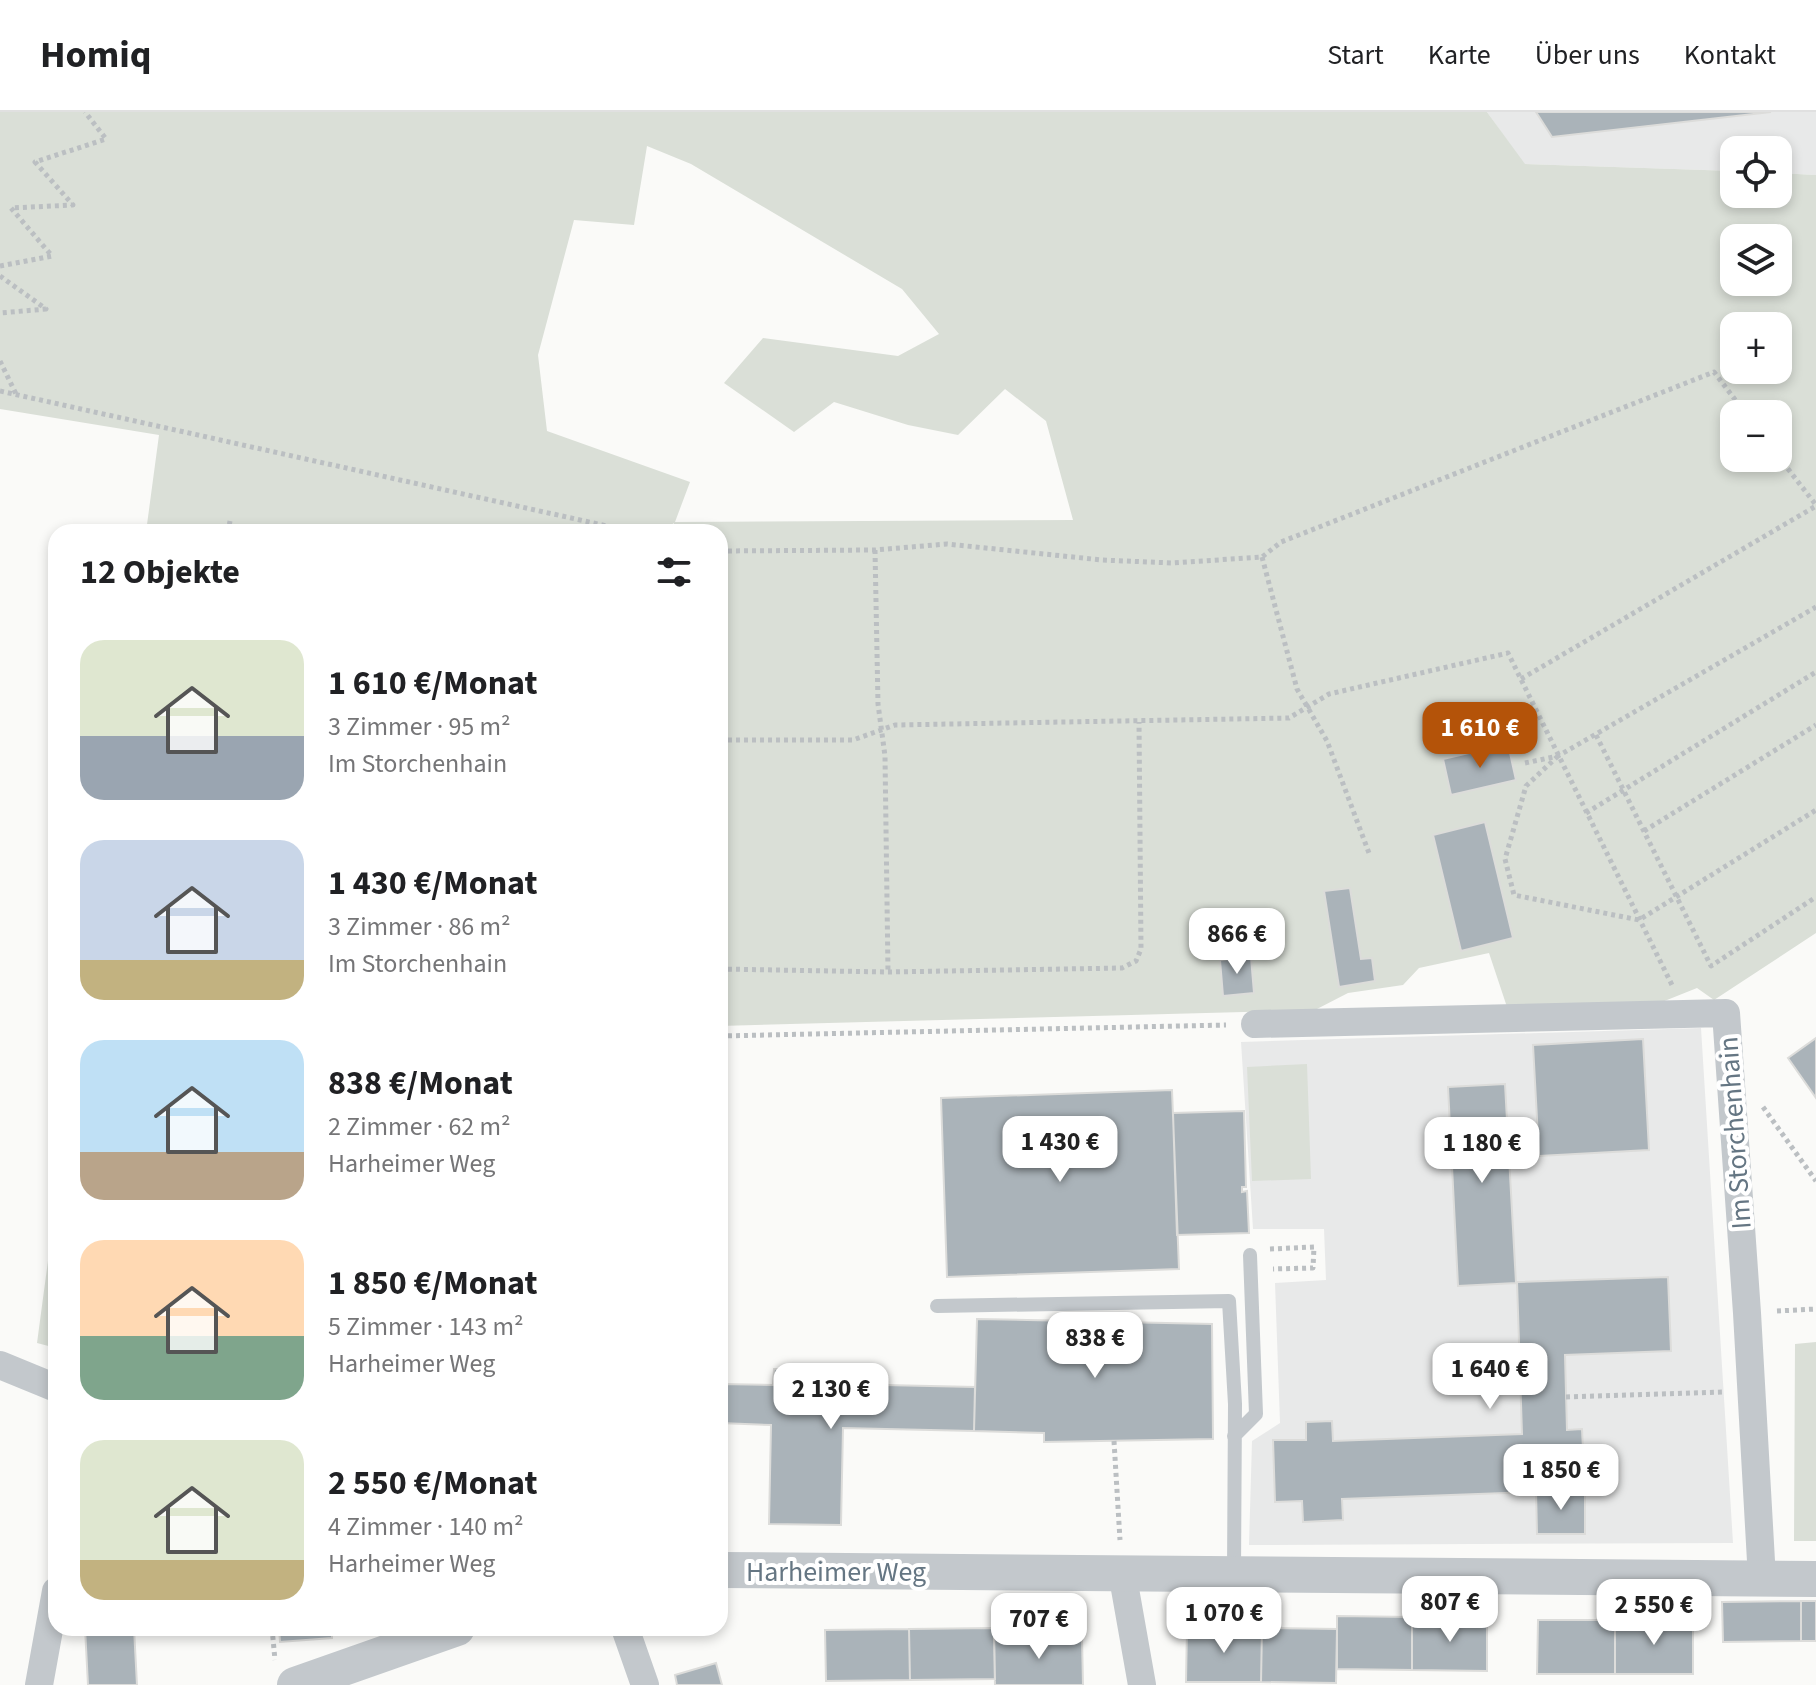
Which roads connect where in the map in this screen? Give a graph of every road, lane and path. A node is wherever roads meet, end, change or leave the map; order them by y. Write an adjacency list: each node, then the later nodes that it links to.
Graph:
1 (85, 112): 2 (path)
2 (0, 266)
3 (0, 276): 4 (path)
4 (0, 313)
5 (0, 361): 7 (path)
6 (0, 391): 7 (path)
7 (16, 394): 13 (path)
8 (1735, 400): 16 (path)
9 (1790, 472): 10 (path)
10 (1816, 506): 19 (path)
11 (230, 521): 12 (path)
12 (229, 524)
13 (598, 524)
14 (875, 550): 15 (path); 16 (path); 23 (path)
15 (728, 551)
16 (1262, 557): 20 (path)
17 (1816, 607): 24 (path)
18 (1816, 672): 28 (path)
19 (1521, 679): 20 (path); 26 (path)
20 (1307, 707): 21 (path); 32 (path)
21 (1139, 722): 23 (path); 37 (path)
22 (1816, 725): 31 (path)
23 (882, 729): 25 (path); 37 (path)
24 (1596, 735): 26 (path); 28 (path)
25 (728, 740)
26 (1558, 756): 27 (path); 30 (path); 35 (path)
27 (1525, 763)
28 (1624, 790): 30 (path); 31 (path)
29 (1816, 810): 33 (path)
30 (1586, 813): 35 (path)
31 (1644, 831): 33 (path)
32 (1369, 853)
33 (1677, 897): 34 (path); 35 (path)
34 (1816, 897)
35 (1639, 920): 38 (path)
36 (728, 969): 37 (path)
37 (888, 972)
38 (1673, 986)
39 (1255, 1024): 40 (path); 41 (street, Im Storchenhain)
40 (728, 1036)
41 (1729, 1059): 42 (path); 48 (street, Im Storchenhain)
42 (1816, 1181)
43 (1281, 1248): 45 (path)
44 (1250, 1255): 53 (lane)
45 (1280, 1269)
46 (937, 1306): 53 (lane)
47 (1816, 1309): 48 (path)
48 (1747, 1313): 51 (street, Im Storchenhain)
49 (0, 1365): 50 (street)
50 (48, 1385)
51 (1752, 1392): 52 (path); 58 (street, Im Storchenhain)
52 (1566, 1397)
53 (1234, 1436): 57 (lane)
54 (1114, 1441): 56 (path)
55 (728, 1570): 56 (street, Harheimer Weg)
56 (1122, 1572): 57 (street, Harheimer Weg); 67 (street)
57 (1234, 1573): 58 (street, Harheimer Weg)
58 (1762, 1579): 59 (street, Harheimer Weg)
59 (1816, 1579)
60 (48, 1635): 64 (street)
61 (437, 1636): 63 (street)
62 (628, 1636): 66 (street)
63 (335, 1678): 65 (street)
64 (39, 1685)
65 (295, 1685)
66 (645, 1685)
67 (1142, 1685)

